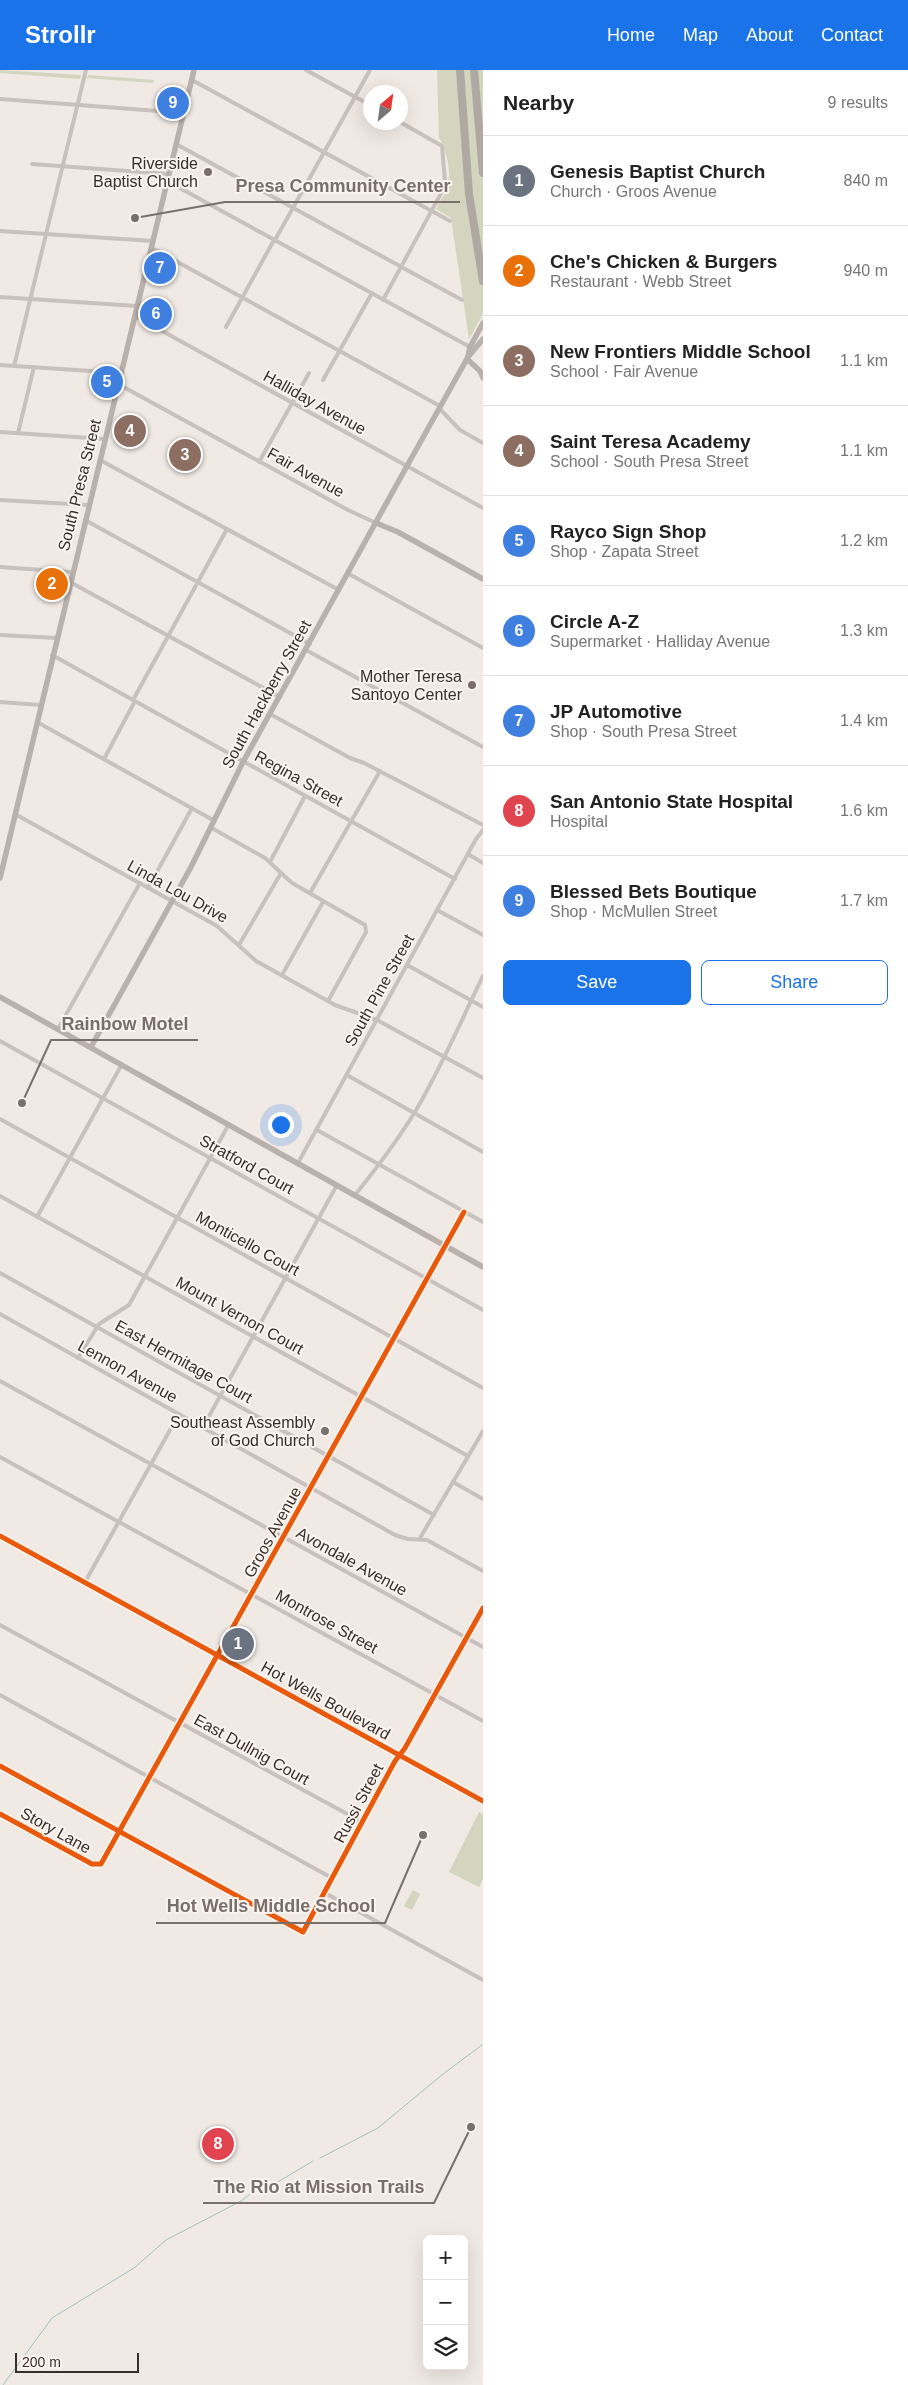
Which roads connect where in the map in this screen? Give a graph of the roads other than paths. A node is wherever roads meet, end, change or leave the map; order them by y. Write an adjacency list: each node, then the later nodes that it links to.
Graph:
1 (86, 70): 11 (street)
2 (194, 70): 7 (main road, South Presa Street)
3 (306, 70): 8 (street)
4 (370, 70): 8 (street)
5 (460, 70): 30 (highway)
6 (474, 70): 18 (highway)
7 (192, 80): 12 (main road, South Presa Street); 15 (street)
8 (355, 97): 10 (street); 15 (street)
9 (0, 99): 11 (street)
10 (363, 101)
11 (77, 105): 12 (street); 17 (street)
12 (184, 113): 14 (main road, South Presa Street)
13 (408, 127): 22 (street)
14 (176, 144): 19 (main road, South Presa Street); 21 (street)
15 (325, 152): 21 (street); 22 (street)
16 (32, 164): 17 (street)
17 (63, 166): 19 (street); 25 (street)
18 (483, 173)
19 (169, 174): 20 (main road, South Presa Street)
20 (167, 181): 26 (street); 27 (main road, South Presa Street)
21 (294, 208): 26 (street); 29 (street)
22 (432, 211): 23 (street); 29 (street)
23 (450, 221)
24 (0, 230): 25 (street)
25 (46, 233): 27 (street); 34 (street)
26 (275, 240): 31 (street); 33 (street)
27 (153, 241): 28 (main road, South Presa Street)
28 (152, 248): 33 (street); 37 (main road, South Presa Street)
29 (402, 267): 35 (street); 36 (street)
30 (483, 281)
31 (372, 294): 35 (street); 43 (street)
32 (0, 298): 34 (street)
33 (242, 298): 40 (street); 43 (street)
34 (30, 299): 37 (street); 46 (street)
35 (383, 300): 42 (street)
36 (462, 300)
37 (138, 306): 38 (main road, South Presa Street)
38 (135, 316): 49 (main road, South Presa Street); 53 (street, Halliday Avenue)
39 (483, 323): 42 (main road, South Hackberry Street)
40 (226, 327)
41 (483, 339): 42 (main road, South Hackberry Street)
42 (473, 349): 44 (main road, South Hackberry Street)
43 (340, 351): 51 (street); 54 (street)
44 (468, 358): 50 (main road); 54 (main road, South Hackberry Street)
45 (0, 365): 46 (street)
46 (14, 366): 47 (street)
47 (34, 367): 49 (street); 56 (street)
48 (309, 372): 53 (street)
49 (121, 373): 52 (main road, South Presa Street)
50 (483, 378)
51 (323, 380)
52 (118, 384): 57 (main road, South Presa Street); 60 (street, Fair Avenue)
53 (292, 403): 60 (street); 61 (street, Halliday Avenue)
54 (440, 407): 58 (street); 61 (main road, South Hackberry Street)
55 (0, 432): 56 (street)
56 (18, 433): 57 (street)
57 (105, 438): 59 (main road, South Presa Street)
58 (483, 443)
59 (100, 460): 63 (main road, South Presa Street); 67 (street)
60 (260, 462): 66 (street, Fair Avenue)
61 (407, 466): 64 (street, Halliday Avenue); 66 (main road, South Hackberry Street)
62 (0, 500): 63 (street)
63 (88, 505): 65 (main road, South Presa Street)
64 (483, 508)
65 (85, 520): 69 (main road, South Presa Street); 73 (street)
66 (376, 523): 70 (main road, South Hackberry Street); 71 (main road, Fair Avenue)
67 (228, 529): 73 (street); 74 (street)
68 (0, 567): 69 (street)
69 (72, 572): 72 (main road, South Presa Street)
70 (349, 574): 74 (main road, South Hackberry Street); 79 (street)
71 (483, 579)
72 (70, 582): 76 (street); 77 (main road, South Presa Street)
73 (198, 582): 76 (street); 78 (street)
74 (340, 591): 78 (main road, South Hackberry Street)
75 (0, 635): 77 (street)
76 (168, 636): 82 (street); 83 (street)
77 (57, 638): 81 (main road, South Presa Street)
78 (310, 644): 80 (main road, South Hackberry Street)
79 (483, 648)
80 (306, 650): 82 (main road, South Hackberry Street); 88 (street)
81 (52, 655): 83 (street, Regina Street); 85 (main road, South Presa Street)
82 (280, 697): 86 (main road, South Hackberry Street)
83 (134, 700): 89 (street); 90 (street, Regina Street)
84 (0, 702): 85 (street)
85 (41, 705): 87 (main road, South Presa Street)
86 (270, 714): 90 (main road, South Hackberry Street); 91 (street)
87 (37, 722): 89 (street); 94 (main road, South Presa Street)
88 (483, 747)
89 (104, 759): 93 (street)
90 (244, 762): 92 (street, Regina Street); 95 (main road, South Hackberry Street)
91 (380, 771): 96 (street); 97 (street)
92 (304, 796): 96 (street, Regina Street); 101 (street)
93 (192, 808): 95 (street); 107 (street)
94 (15, 814): 104 (main road, South Presa Street); 106 (street, Linda Lou Drive)
95 (213, 820): 98 (main road, South Hackberry Street)
96 (352, 822): 105 (street, Regina Street); 108 (street)
97 (483, 825)
98 (210, 826): 101 (street); 109 (main road, South Hackberry Street)
99 (483, 830): 100 (street, South Pine Street)
100 (468, 854): 102 (street); 105 (street, South Pine Street)
101 (270, 862): 103 (street)
102 (483, 863)
103 (281, 874): 108 (street); 113 (street)
104 (0, 878)
105 (455, 879): 111 (street, South Pine Street)
106 (140, 883): 107 (street, Linda Lou Drive); 122 (street)
107 (148, 888): 109 (street, Linda Lou Drive)
108 (310, 893): 110 (street)
109 (172, 901): 113 (street, Linda Lou Drive); 124 (main road, South Hackberry Street)
110 (323, 902): 115 (street); 119 (street)
111 (438, 910): 112 (street); 114 (street, South Pine Street)
112 (483, 935)
113 (239, 945): 115 (street, Linda Lou Drive)
114 (407, 965): 118 (street); 121 (street, South Pine Street)
115 (282, 975): 119 (street, Linda Lou Drive)
116 (483, 976): 118 (street)
117 (0, 997): 122 (main road)
118 (471, 1000): 120 (street); 125 (street)
119 (328, 1001): 121 (street, Linda Lou Drive)
120 (483, 1007)
121 (377, 1020): 125 (street, Linda Lou Drive); 127 (street, South Pine Street)
122 (58, 1029): 124 (main road)
123 (0, 1041): 129 (street, Stratford Court)
124 (91, 1047): 126 (main road)
125 (444, 1057): 128 (street, Linda Lou Drive); 130 (street)
126 (122, 1064): 129 (street); 132 (main road)
127 (347, 1075): 130 (street); 133 (street, South Pine Street)
128 (483, 1078)
129 (104, 1099): 135 (street); 136 (street, Stratford Court)
130 (414, 1113): 134 (street); 138 (street)
131 (0, 1119): 135 (street, Monticello Court)
132 (229, 1124): 136 (street); 137 (main road)
133 (317, 1130): 137 (street, South Pine Street); 138 (street)
134 (483, 1152)
135 (70, 1158): 143 (street); 144 (street, Monticello Court)
136 (211, 1158): 144 (street); 145 (street, Stratford Court)
137 (298, 1163): 139 (main road)
138 (379, 1165): 140 (street); 142 (street)
139 (337, 1184): 140 (main road); 145 (street)
140 (354, 1195): 147 (main road)
141 (0, 1196): 143 (street, Mount Vernon Court)
142 (464, 1212): 146 (street); 147 (street, Groos Avenue)
143 (37, 1217): 150 (street, Mount Vernon Court)
144 (178, 1218): 150 (street); 151 (street, Monticello Court)
145 (318, 1218): 151 (street); 152 (street, Stratford Court)
146 (483, 1222)
147 (446, 1246): 148 (main road); 152 (street, Groos Avenue)
148 (483, 1267)
149 (0, 1273): 155 (street, East Hermitage Court)
150 (146, 1277): 155 (street); 156 (street, Mount Vernon Court)
151 (286, 1278): 156 (street); 157 (street, Monticello Court)
152 (428, 1278): 153 (street, Stratford Court); 157 (street, Groos Avenue)
153 (483, 1310)
154 (0, 1314): 158 (street, Lennon Avenue)
155 (97, 1327): 158 (street); 161 (street, East Hermitage Court)
156 (253, 1337): 161 (street); 162 (street, Mount Vernon Court)
157 (394, 1338): 160 (street, Monticello Court); 162 (street, Groos Avenue)
158 (78, 1358): 163 (street, Lennon Avenue)
159 (0, 1381): 169 (street, Avondale Avenue)
160 (483, 1388)
161 (220, 1396): 164 (street); 167 (street, East Hermitage Court)
162 (361, 1397): 167 (street, Groos Avenue); 168 (street, Mount Vernon Court)
163 (179, 1414): 164 (street, Lennon Avenue); 169 (street)
164 (203, 1427): 171 (street, Lennon Avenue)
165 (483, 1431): 168 (street)
166 (0, 1456): 174 (street, Montrose Street)
167 (328, 1456): 171 (street, Groos Avenue); 173 (street, East Hermitage Court)
168 (468, 1456): 170 (street)
169 (151, 1464): 174 (street); 176 (street, Avondale Avenue)
170 (453, 1482): 172 (street); 173 (street)
171 (311, 1488): 176 (street, Groos Avenue); 177 (street, Lennon Avenue)
172 (483, 1500)
173 (434, 1515): 177 (street)
174 (119, 1521): 179 (street); 180 (street, Montrose Street)
175 (0, 1536): 179 (street, Hot Wells Boulevard)
176 (283, 1537): 180 (street, Groos Avenue); 183 (street, Avondale Avenue)
177 (420, 1538): 178 (street, Lennon Avenue)
178 (483, 1571)
179 (85, 1582): 185 (street, Hot Wells Boulevard)
180 (251, 1594): 185 (street, Groos Avenue); 186 (street, Montrose Street)
181 (483, 1608): 183 (street, Russi Street)
182 (0, 1625): 189 (street, East Dullnig Court)
183 (467, 1638): 184 (street, Avondale Avenue); 186 (street, Russi Street)
184 (483, 1647)
185 (217, 1655): 189 (street, Groos Avenue); 190 (street, Hot Wells Boulevard)
186 (435, 1694): 188 (street, Montrose Street); 190 (street, Russi Street)
187 (0, 1695): 192 (street)
188 (483, 1721)
189 (179, 1723): 192 (street, Groos Avenue); 195 (street, East Dullnig Court)
190 (400, 1755): 193 (street, Hot Wells Boulevard); 195 (street, Russi Street)
191 (0, 1766): 196 (street)
192 (149, 1778): 196 (street, Groos Avenue); 198 (street)
193 (483, 1801)
194 (0, 1814): 197 (street, Story Lane)
195 (362, 1822): 198 (street, Russi Street)
196 (119, 1832): 197 (street, Groos Avenue); 199 (street, Russi Street)
197 (100, 1864)
198 (332, 1878): 199 (street, Russi Street)
199 (325, 1893): 200 (street)
200 (483, 1980)

